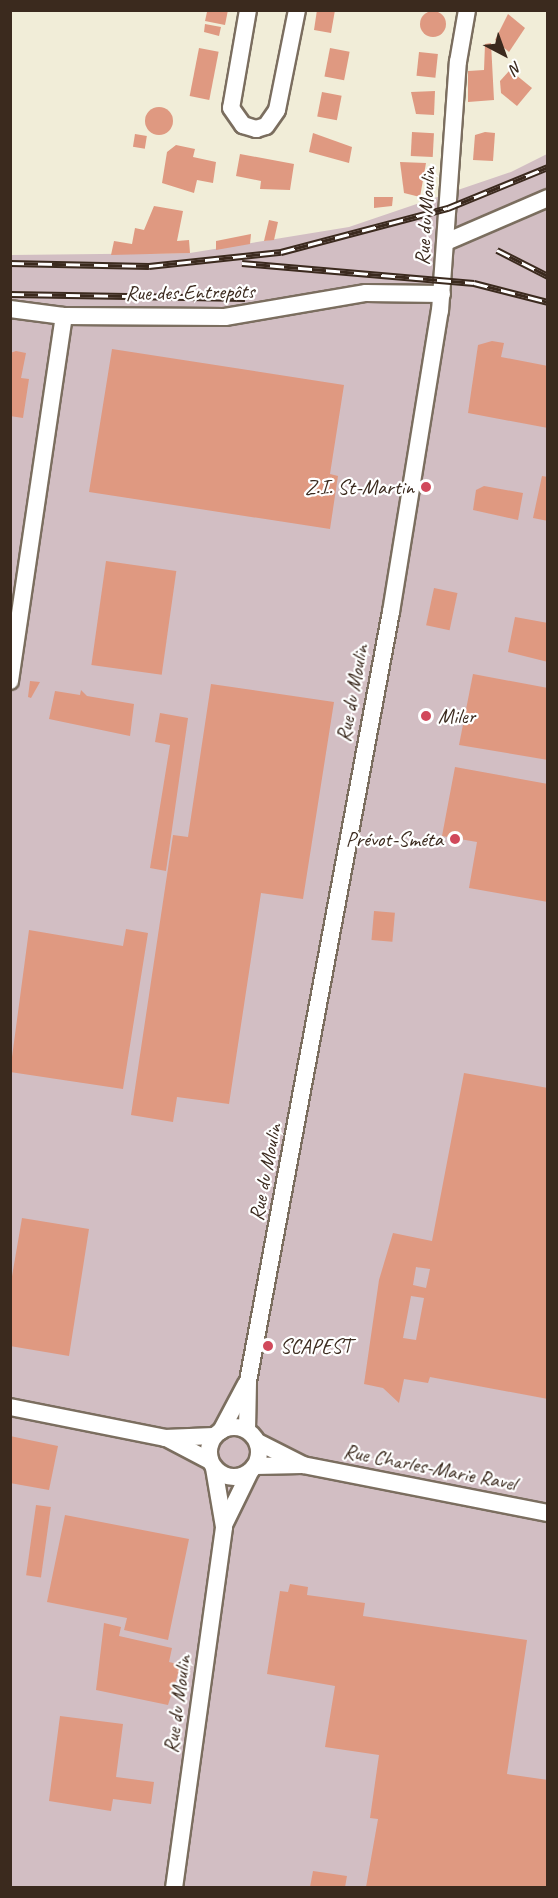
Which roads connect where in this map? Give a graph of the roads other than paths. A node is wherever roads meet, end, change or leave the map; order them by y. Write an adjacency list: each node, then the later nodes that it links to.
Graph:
1 (248, 10): 2 (street)
2 (297, 10)
3 (467, 10): 5 (street, Rue du Moulin)
4 (548, 198): 5 (street)
5 (446, 242): 6 (street, Rue du Moulin)
6 (442, 294): 8 (street, Rue des Entrepôts); 10 (street, Rue du Moulin)
7 (10, 309): 8 (street, Rue des Entrepôts)
8 (64, 316): 9 (street)
9 (10, 681)
10 (248, 1381): 12 (street, Rue du Moulin); 13 (street, Rue du Moulin)
11 (10, 1407): 14 (street)
12 (218, 1433): 13 (street); 14 (street); 15 (street, Rue du Moulin)
13 (253, 1436): 16 (street, Rue Charles-Marie Ravel); 17 (street, Rue du Moulin)
14 (165, 1438): 15 (street)
15 (212, 1464): 17 (street, Rue Charles-Marie Ravel); 19 (street, Rue du Moulin)
16 (303, 1465): 17 (street, Rue Charles-Marie Ravel); 18 (street, Rue Charles-Marie Ravel)
17 (253, 1469): 19 (street, Rue du Moulin)
18 (548, 1513)
19 (224, 1527): 20 (street, Rue du Moulin)
20 (174, 1887)

